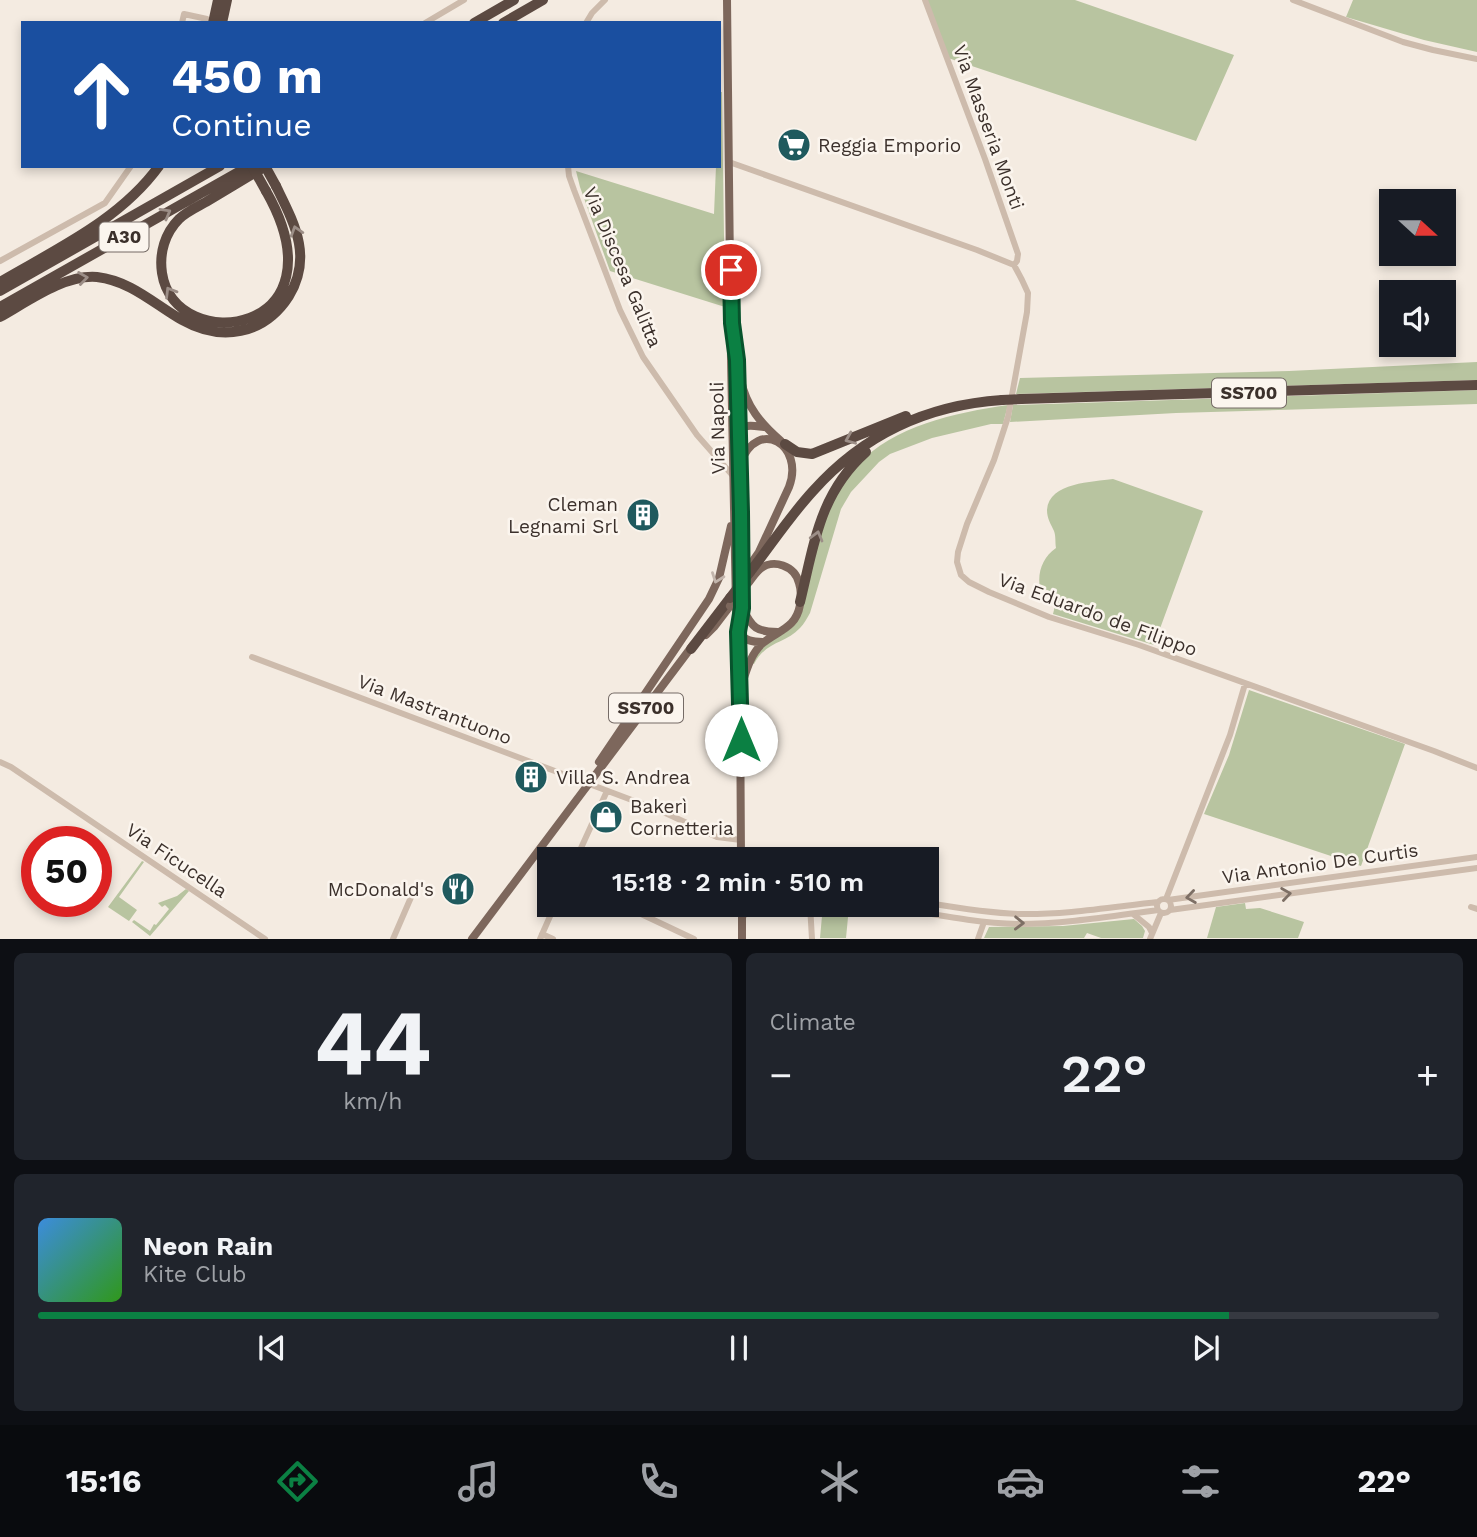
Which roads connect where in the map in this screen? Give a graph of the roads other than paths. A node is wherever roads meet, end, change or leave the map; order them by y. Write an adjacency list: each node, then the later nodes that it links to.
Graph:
1 (218, 0): 11 (highway)
2 (227, 0): 12 (highway)
3 (464, 0): 13 (street)
4 (514, 0): 14 (highway)
5 (543, 0): 15 (highway)
6 (605, 0): 16 (street)
7 (727, 0): 18 (main road)
8 (925, 0): 29 (street, Via Masseria Monti)
9 (1293, 0): 17 (street)
10 (182, 21): 11 (street)
11 (210, 21)
12 (222, 21)
13 (428, 21)
14 (477, 21)
15 (506, 21)
16 (587, 21)
17 (1477, 59)
18 (729, 162): 29 (street); 34 (main road)
19 (130, 168): 28 (street)
20 (157, 168): 30 (highway)
21 (216, 168): 31 (highway, A30)
22 (246, 168): 32 (highway, A30, one-way to 22)
23 (252, 168): 27 (highway, bridge)
24 (262, 168): 27 (highway, one-way to 24)
25 (266, 168): 27 (highway, bridge)
26 (568, 168): 43 (street, Via Discesa Galitta)
27 (271, 189): 33 (highway, one-way to 27)
28 (0, 261)
29 (1014, 265): 55 (street, Via Eduardo de Filippo)
30 (0, 282)
31 (0, 291)
32 (0, 307)
33 (0, 317)
34 (732, 323): 35 (main road, Via Napoli); 43 (main road, Via Napoli)
35 (737, 360): 39 (main road); 40 (main road, Via Napoli)
36 (1477, 385): 37 (highway, SS700, bridge)
37 (937, 410): 38 (highway, SS700); 41 (highway, one-way to 41)
38 (921, 416): 46 (highway, SS700); 47 (highway, one-way to 38)
39 (764, 427): 40 (main road); 41 (main road)
40 (739, 430): 42 (main road, Via Napoli); 44 (main road)
41 (785, 444)
42 (740, 465): 46 (main road); 48 (main road, Via Napoli)
43 (734, 477): 44 (main road, Via Napoli)
44 (734, 495): 45 (main road, Via Napoli)
45 (734, 512): 50 (main road, Via Napoli); 59 (main road, one-way to 59)
46 (750, 573): 47 (main road); 53 (highway, SS700, bridge)
47 (800, 603): 51 (main road)
48 (742, 608): 49 (main road); 50 (main road, Via Napoli)
49 (756, 629): 50 (main road); 51 (main road)
50 (738, 632): 52 (main road); 56 (main road, Via Napoli)
51 (778, 632): 52 (main road)
52 (763, 642): 56 (main road)
53 (691, 649): 59 (main road, SS700)
54 (252, 657): 59 (street, Via Mastrantuono)
55 (1245, 684): 58 (street); 67 (street)
56 (740, 691): 61 (main road, Via Napoli)
57 (0, 762): 82 (street, Via Ficucella)
58 (1477, 768)
59 (590, 782): 60 (street, Via Mastrantuono); 84 (main road)
60 (607, 791): 61 (street, Via Mastrantuono); 62 (street)
61 (741, 840): 63 (main road, Via Napoli)
62 (581, 847)
63 (741, 847)
64 (1477, 857): 67 (street, Via Antonio De Curtis, one-way to 67)
65 (1477, 869): 69 (street, Via Antonio De Curtis, one-way to 65)
66 (412, 895): 83 (street)
67 (1164, 900): 68 (street, Via Antonio De Curtis); 69 (street); 71 (street)
68 (939, 908)
69 (1170, 909): 71 (street, Via Antonio De Curtis)
70 (939, 910): 79 (street, Via Antonio De Curtis)
71 (1159, 911): 72 (street, Via Antonio De Curtis); 81 (street)
72 (1132, 914): 79 (street, Via Antonio De Curtis, one-way to 72); 81 (street)
73 (550, 917): 80 (street)
74 (647, 917): 86 (street)
75 (742, 917): 78 (main road)
76 (744, 917): 78 (street)
77 (811, 917): 88 (street)
78 (742, 921): 87 (main road)
79 (984, 922): 89 (street)
80 (541, 936): 85 (street)
81 (1151, 936)
82 (265, 939)
83 (393, 939)
84 (471, 939)
85 (554, 939)
86 (694, 939)
87 (742, 939)
88 (812, 939)
89 (978, 939)

